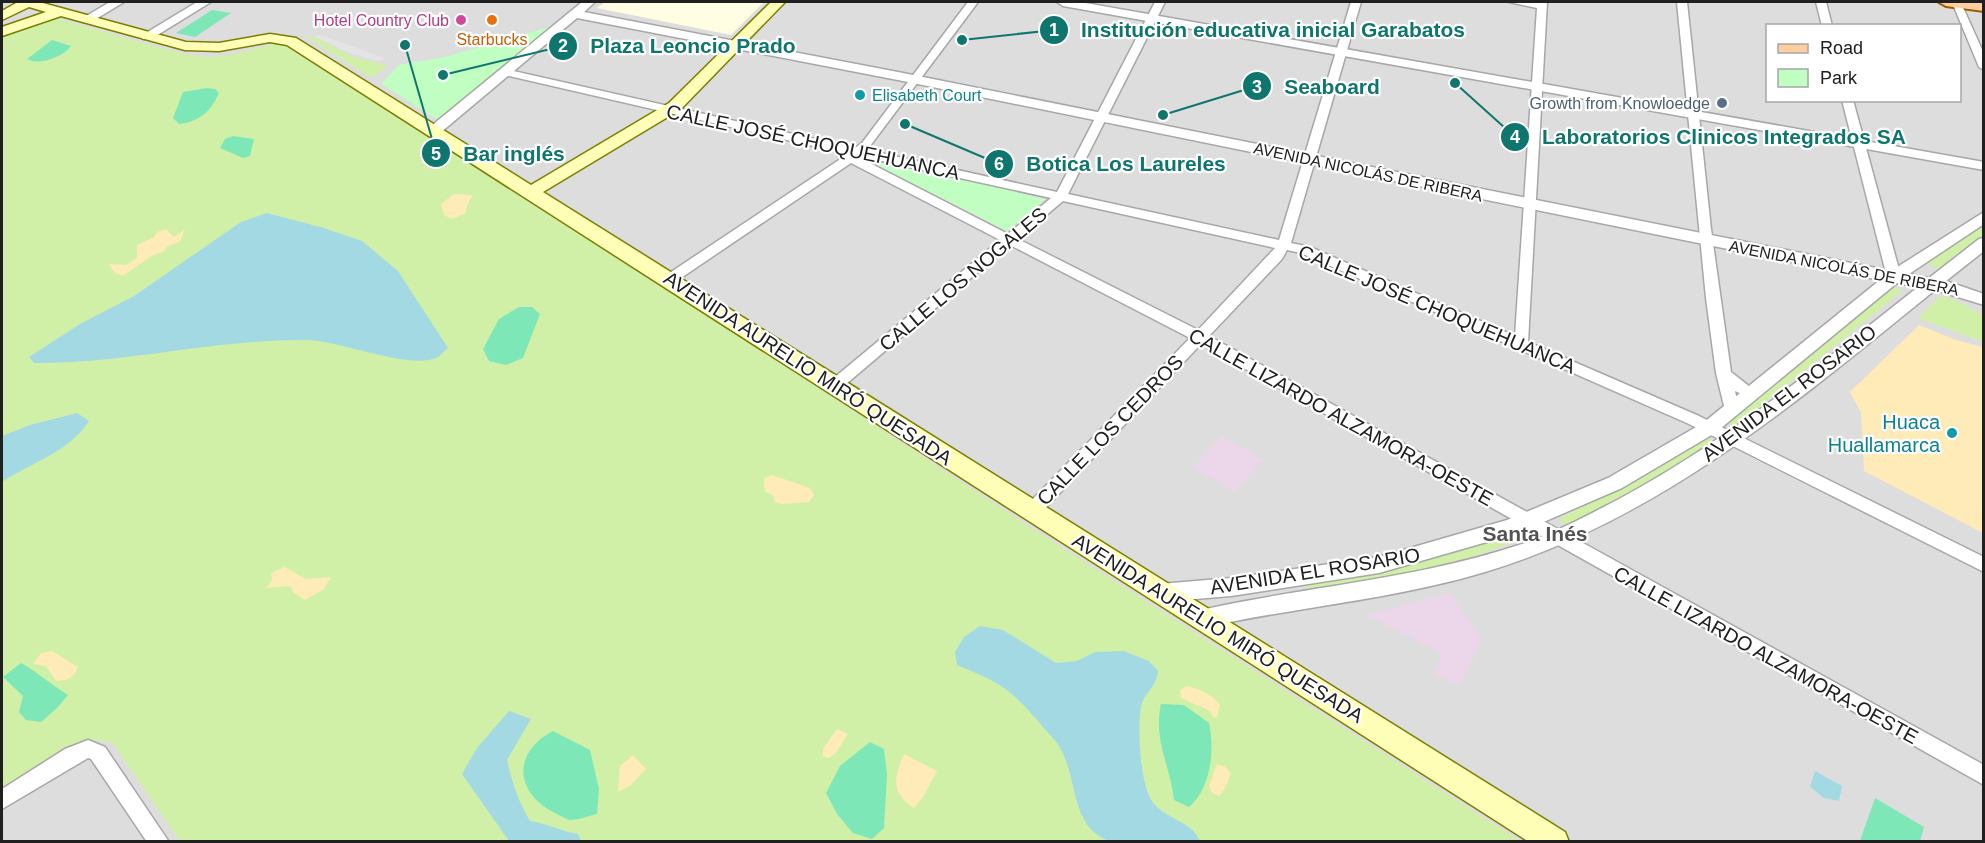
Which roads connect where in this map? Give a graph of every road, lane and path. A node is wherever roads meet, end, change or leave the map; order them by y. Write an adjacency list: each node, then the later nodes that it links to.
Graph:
1 (28, 2): 16 (main road, AVENIDA AURELIO MIRÓ QUESADA); 18 (main road); 22 (main road)
2 (118, 2): 20 (street)
3 (205, 2): 24 (street)
4 (589, 2): 17 (street)
5 (778, 2): 25 (main road)
6 (973, 2): 29 (street)
7 (1063, 2): 19 (street)
8 (1160, 2): 19 (street, CALLE LOS NOGALES)
9 (1356, 2): 26 (street, CALLE LOS CEDROS)
10 (1514, 2): 14 (street)
11 (1682, 2): 33 (street)
12 (1821, 2): 21 (street)
13 (1951, 2): 15 (main road); 27 (street)
14 (1542, 4): 30 (street)
15 (1983, 7)
16 (61, 12): 20 (main road, AVENIDA AURELIO MIRÓ QUESADA); 23 (main road)
17 (574, 14): 25 (street, AVENIDA NICOLÁS DE RIBERA); 28 (street)
18 (2, 16)
19 (1152, 18): 26 (street); 34 (street, CALLE LOS NOGALES)
20 (87, 19): 24 (main road, AVENIDA AURELIO MIRÓ QUESADA)
21 (1826, 24)
22 (2, 25)
23 (2, 32)
24 (147, 36): 35 (main road, AVENIDA AURELIO MIRÓ QUESADA)
25 (738, 44): 29 (street, AVENIDA NICOLÁS DE RIBERA); 32 (main road)
26 (1342, 51): 30 (street); 38 (street, CALLE LOS CEDROS)
27 (1983, 67)
28 (505, 72): 32 (street, CALLE JOSÉ CHOQUEHUANCA); 35 (street)
29 (915, 80): 34 (street, AVENIDA NICOLÁS DE RIBERA); 37 (street)
30 (1537, 87): 33 (street); 42 (street)
31 (1848, 102): 36 (street)
32 (668, 111): 37 (street, CALLE JOSÉ CHOQUEHUANCA); 40 (main road)
33 (1691, 114): 36 (street); 45 (street)
34 (1102, 117): 38 (street, AVENIDA NICOLÁS DE RIBERA); 41 (street, CALLE LOS NOGALES)
35 (435, 130): 40 (main road, AVENIDA AURELIO MIRÓ QUESADA)
36 (1858, 144): 39 (street); 48 (street)
37 (854, 155): 41 (street, CALLE JOSÉ CHOQUEHUANCA); 44 (street, CALLE LIZARDO ALZAMORA-OESTE); 49 (street)
38 (1310, 160): 42 (street, AVENIDA NICOLÁS DE RIBERA); 47 (street, CALLE LOS CEDROS)
39 (1983, 166)
40 (532, 191): 49 (main road, AVENIDA AURELIO MIRÓ QUESADA)
41 (1061, 196): 44 (street, CALLE LOS NOGALES); 47 (street, CALLE JOSÉ CHOQUEHUANCA)
42 (1531, 205): 45 (street, AVENIDA NICOLÁS DE RIBERA); 53 (street)
43 (1983, 218): 48 (street, AVENIDA EL ROSARIO)
44 (1009, 240): 52 (street, CALLE LIZARDO ALZAMORA-OESTE); 55 (street, CALLE LOS NOGALES)
45 (1706, 240): 48 (street, AVENIDA NICOLÁS DE RIBERA); 54 (street)
46 (1983, 243): 50 (street, AVENIDA EL ROSARIO)
47 (1283, 244): 52 (street, CALLE LOS CEDROS); 53 (street, CALLE JOSÉ CHOQUEHUANCA)
48 (1894, 278): 50 (street, AVENIDA NICOLÁS DE RIBERA); 56 (street, AVENIDA EL ROSARIO)
49 (670, 279): 55 (main road, AVENIDA AURELIO MIRÓ QUESADA)
50 (1932, 283): 51 (street, AVENIDA NICOLÁS DE RIBERA); 59 (street, AVENIDA EL ROSARIO)
51 (1983, 300)
52 (1200, 337): 60 (street, CALLE LOS CEDROS); 61 (street, CALLE LIZARDO ALZAMORA-OESTE)
53 (1521, 344): 58 (street, CALLE JOSÉ CHOQUEHUANCA)
54 (1722, 373): 56 (street); 57 (street)
55 (834, 386): 60 (main road, AVENIDA AURELIO MIRÓ QUESADA)
56 (1752, 394): 57 (street, AVENIDA EL ROSARIO)
57 (1732, 410): 58 (street, AVENIDA EL ROSARIO)
58 (1709, 428): 59 (street, CALLE JOSÉ CHOQUEHUANCA); 61 (street, AVENIDA EL ROSARIO)
59 (1734, 440): 62 (street, AVENIDA EL ROSARIO); 63 (street, CALLE JOSÉ CHOQUEHUANCA)
60 (1032, 511): 65 (main road, AVENIDA AURELIO MIRÓ QUESADA)
61 (1527, 522): 62 (street, CALLE LIZARDO ALZAMORA-OESTE); 64 (street, AVENIDA EL ROSARIO)
62 (1557, 538): 66 (street, AVENIDA EL ROSARIO); 68 (street, CALLE LIZARDO ALZAMORA-OESTE)
63 (1983, 566)
64 (1231, 587): 65 (street, AVENIDA EL ROSARIO); 66 (street)
65 (1160, 593): 67 (main road, AVENIDA AURELIO MIRÓ QUESADA)
66 (1242, 610): 67 (street, AVENIDA EL ROSARIO)
67 (1202, 619): 71 (main road, AVENIDA AURELIO MIRÓ QUESADA)
68 (1983, 776)
69 (2, 800): 70 (street)
70 (159, 842)
71 (1554, 842)

